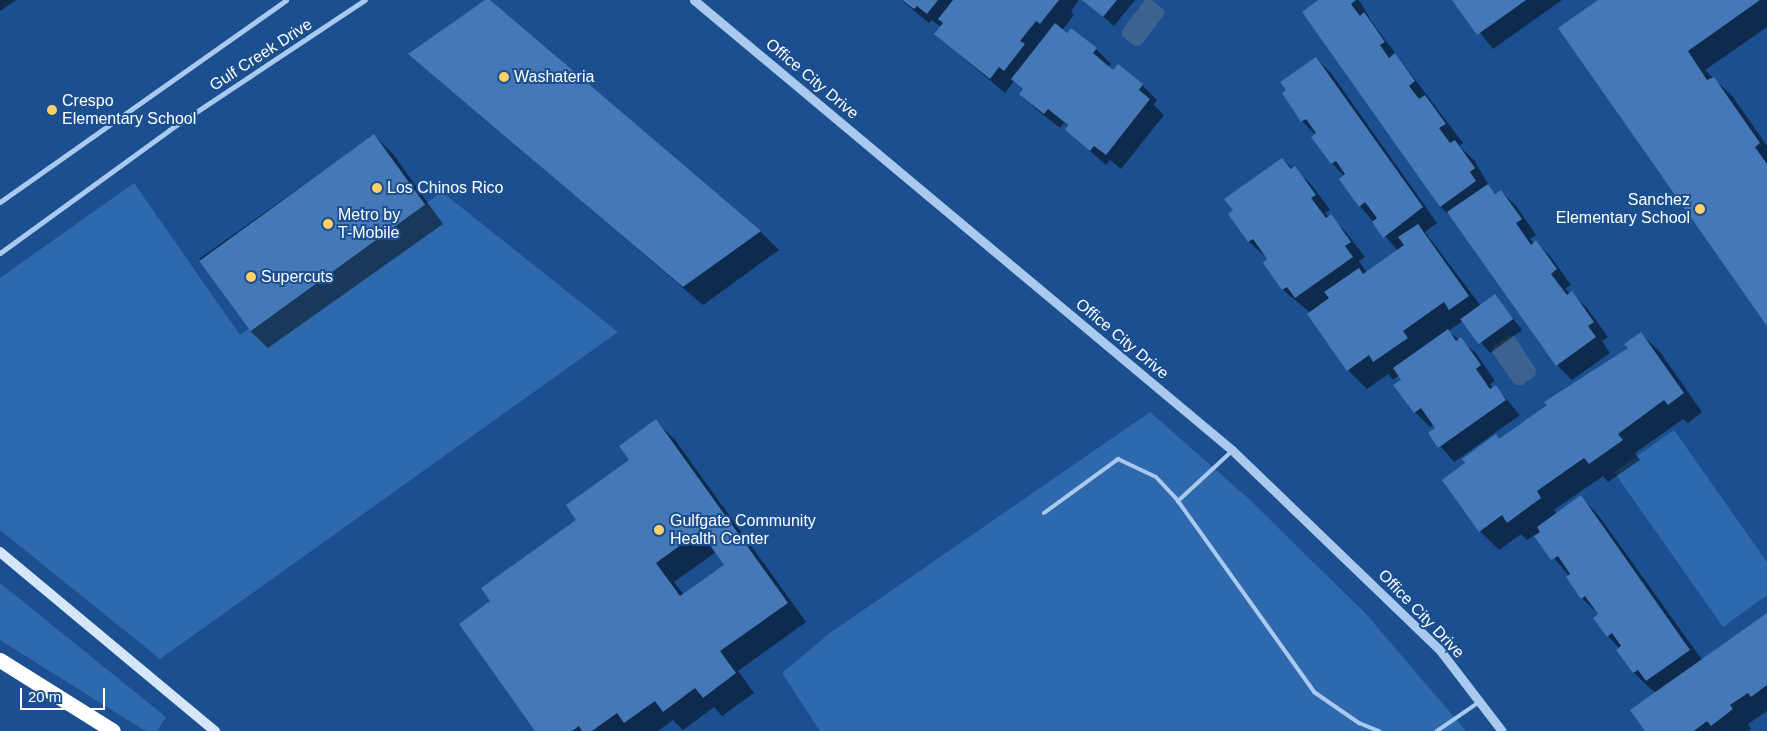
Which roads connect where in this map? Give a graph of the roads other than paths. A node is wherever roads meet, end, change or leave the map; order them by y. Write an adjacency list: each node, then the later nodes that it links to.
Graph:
1 (286, 0): 4 (street, Gulf Creek Drive)
2 (365, 0): 5 (street, Gulf Creek Drive)
3 (694, 0): 6 (street, Office City Drive)
4 (0, 202)
5 (0, 253)
6 (1232, 450): 7 (lane); 11 (street, Office City Drive)
7 (1178, 501): 8 (lane); 14 (lane)
8 (1044, 513)
9 (0, 552): 13 (main road)
10 (0, 660): 12 (highway)
11 (1479, 702): 15 (lane); 16 (street, Office City Drive)
12 (113, 731)
13 (215, 731)
14 (1379, 731)
15 (1437, 731)
16 (1502, 731)

